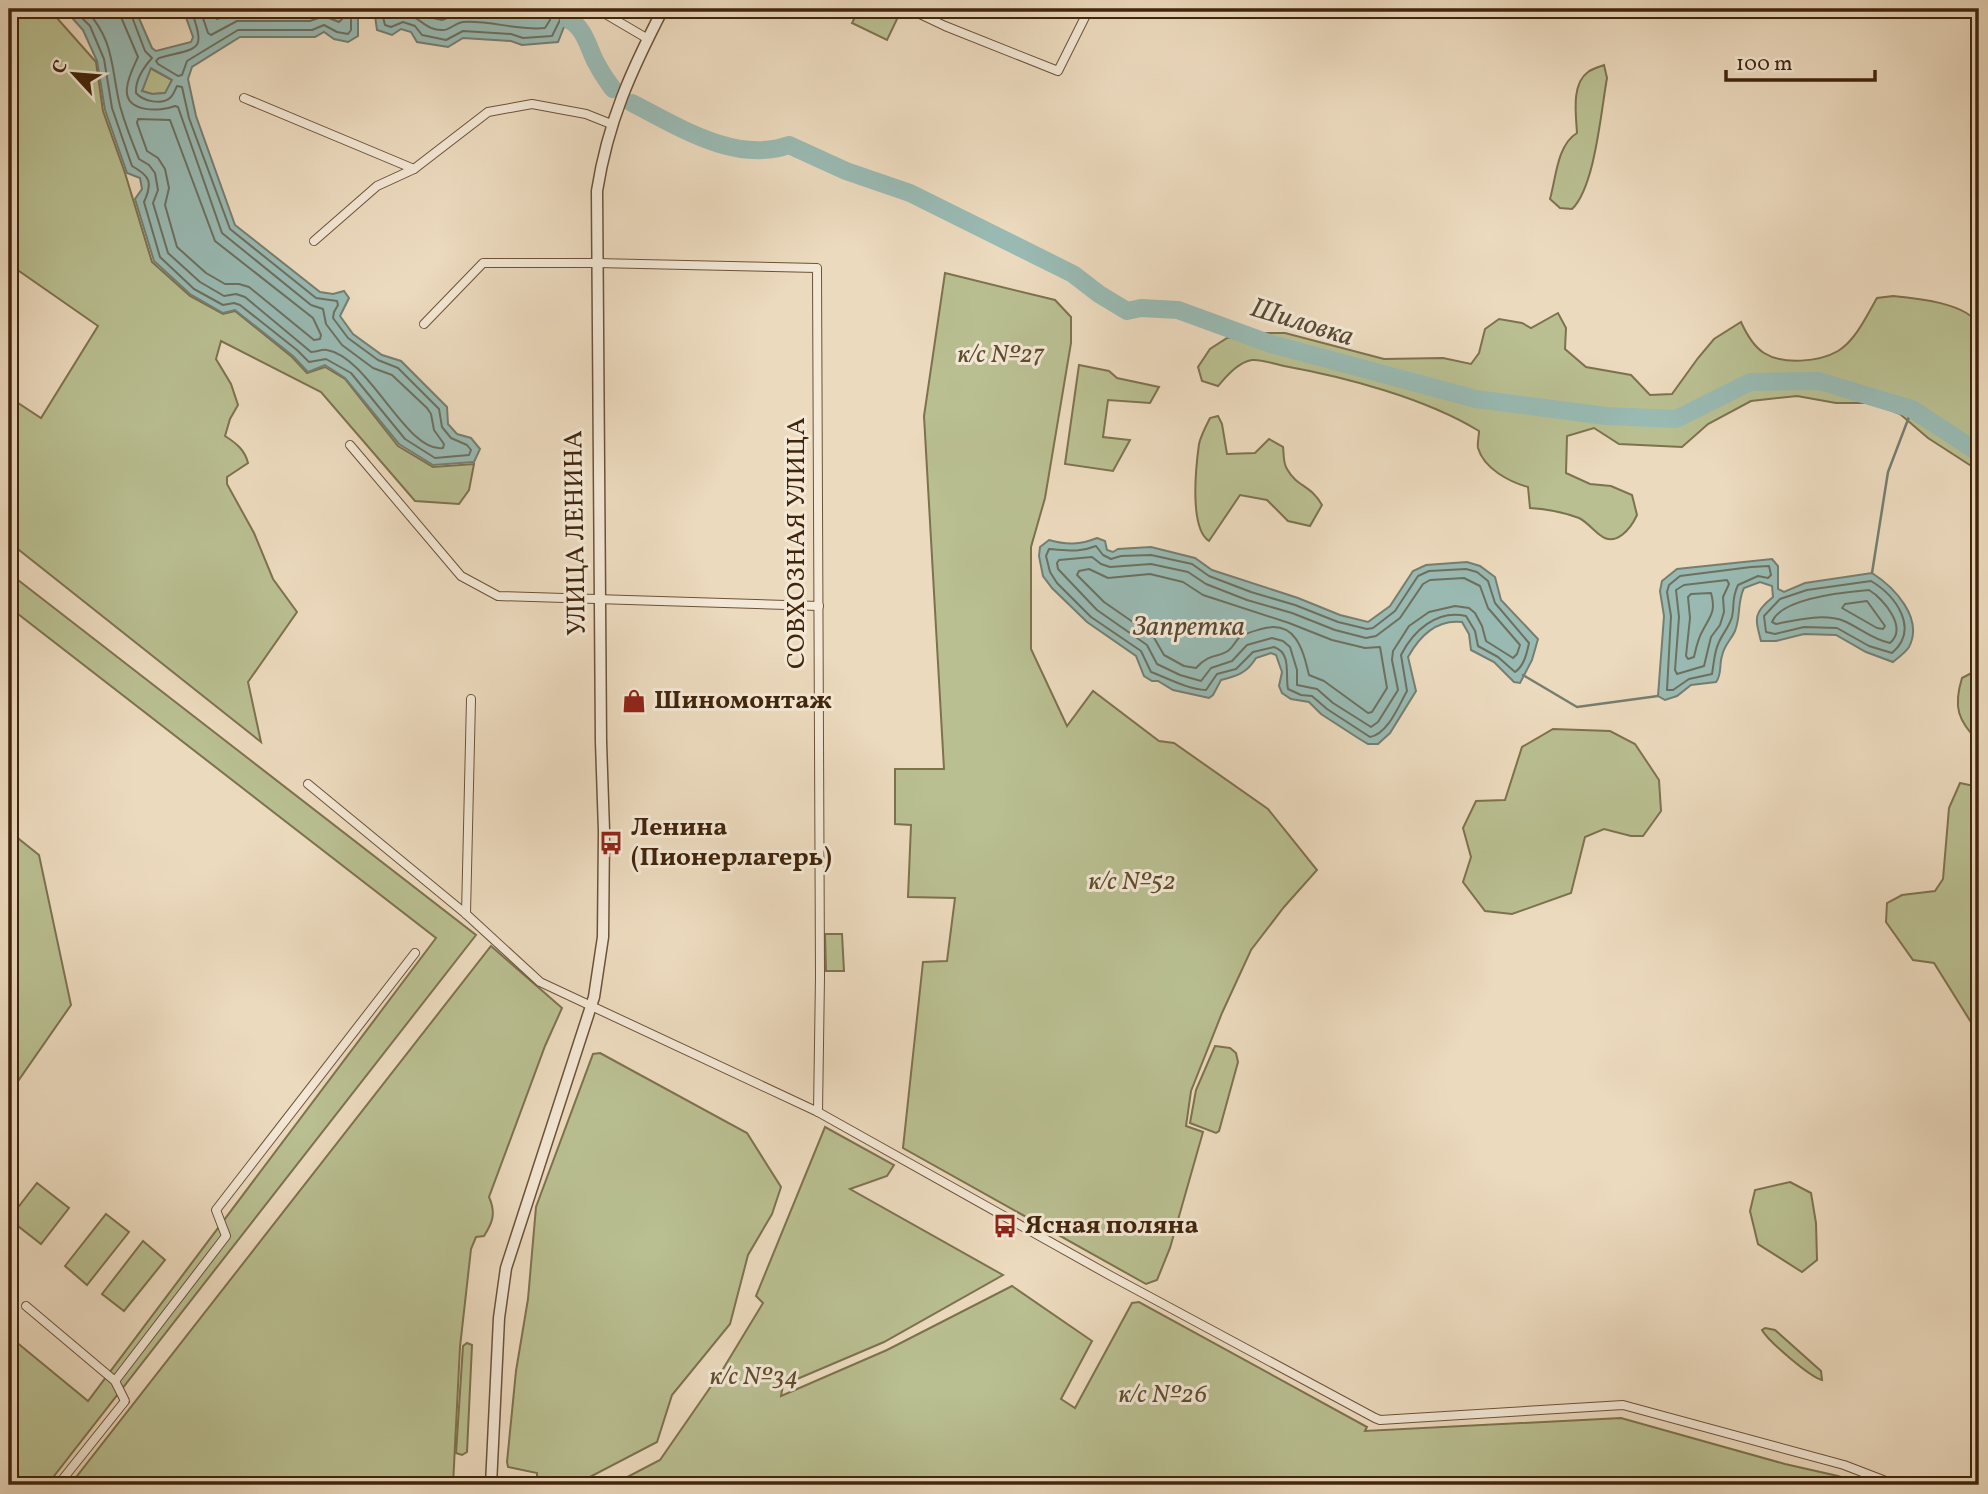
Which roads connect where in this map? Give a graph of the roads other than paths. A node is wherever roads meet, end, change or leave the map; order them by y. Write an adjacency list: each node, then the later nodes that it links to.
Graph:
1 (597, 9): 5 (street)
2 (663, 9): 5 (street, УЛИЦА ЛЕНИНА)
3 (909, 9): 4 (street)
4 (1089, 9)
5 (648, 39): 7 (street, УЛИЦА ЛЕНИНА)
6 (244, 98): 8 (street)
7 (613, 119): 8 (street); 10 (street, УЛИЦА ЛЕНИНА)
8 (414, 169): 9 (street)
9 (314, 241)
10 (596, 262): 11 (street); 13 (street, УЛИЦА ЛЕНИНА); 14 (street, СОВХОЗНАЯ УЛИЦА)
11 (424, 324)
12 (350, 445): 13 (street)
13 (600, 599): 14 (street); 19 (street, УЛИЦА ЛЕНИНА)
14 (819, 606): 20 (street, СОВХОЗНАЯ УЛИЦА)
15 (471, 699): 17 (street)
16 (308, 785): 17 (street)
17 (466, 914): 19 (street)
18 (415, 953): 22 (street)
19 (592, 1006): 20 (street); 24 (street, УЛИЦА ЛЕНИНА)
20 (818, 1112): 25 (street)
21 (26, 1306): 22 (street)
22 (115, 1381): 23 (street)
23 (58, 1485)
24 (491, 1485)
25 (1896, 1485)

